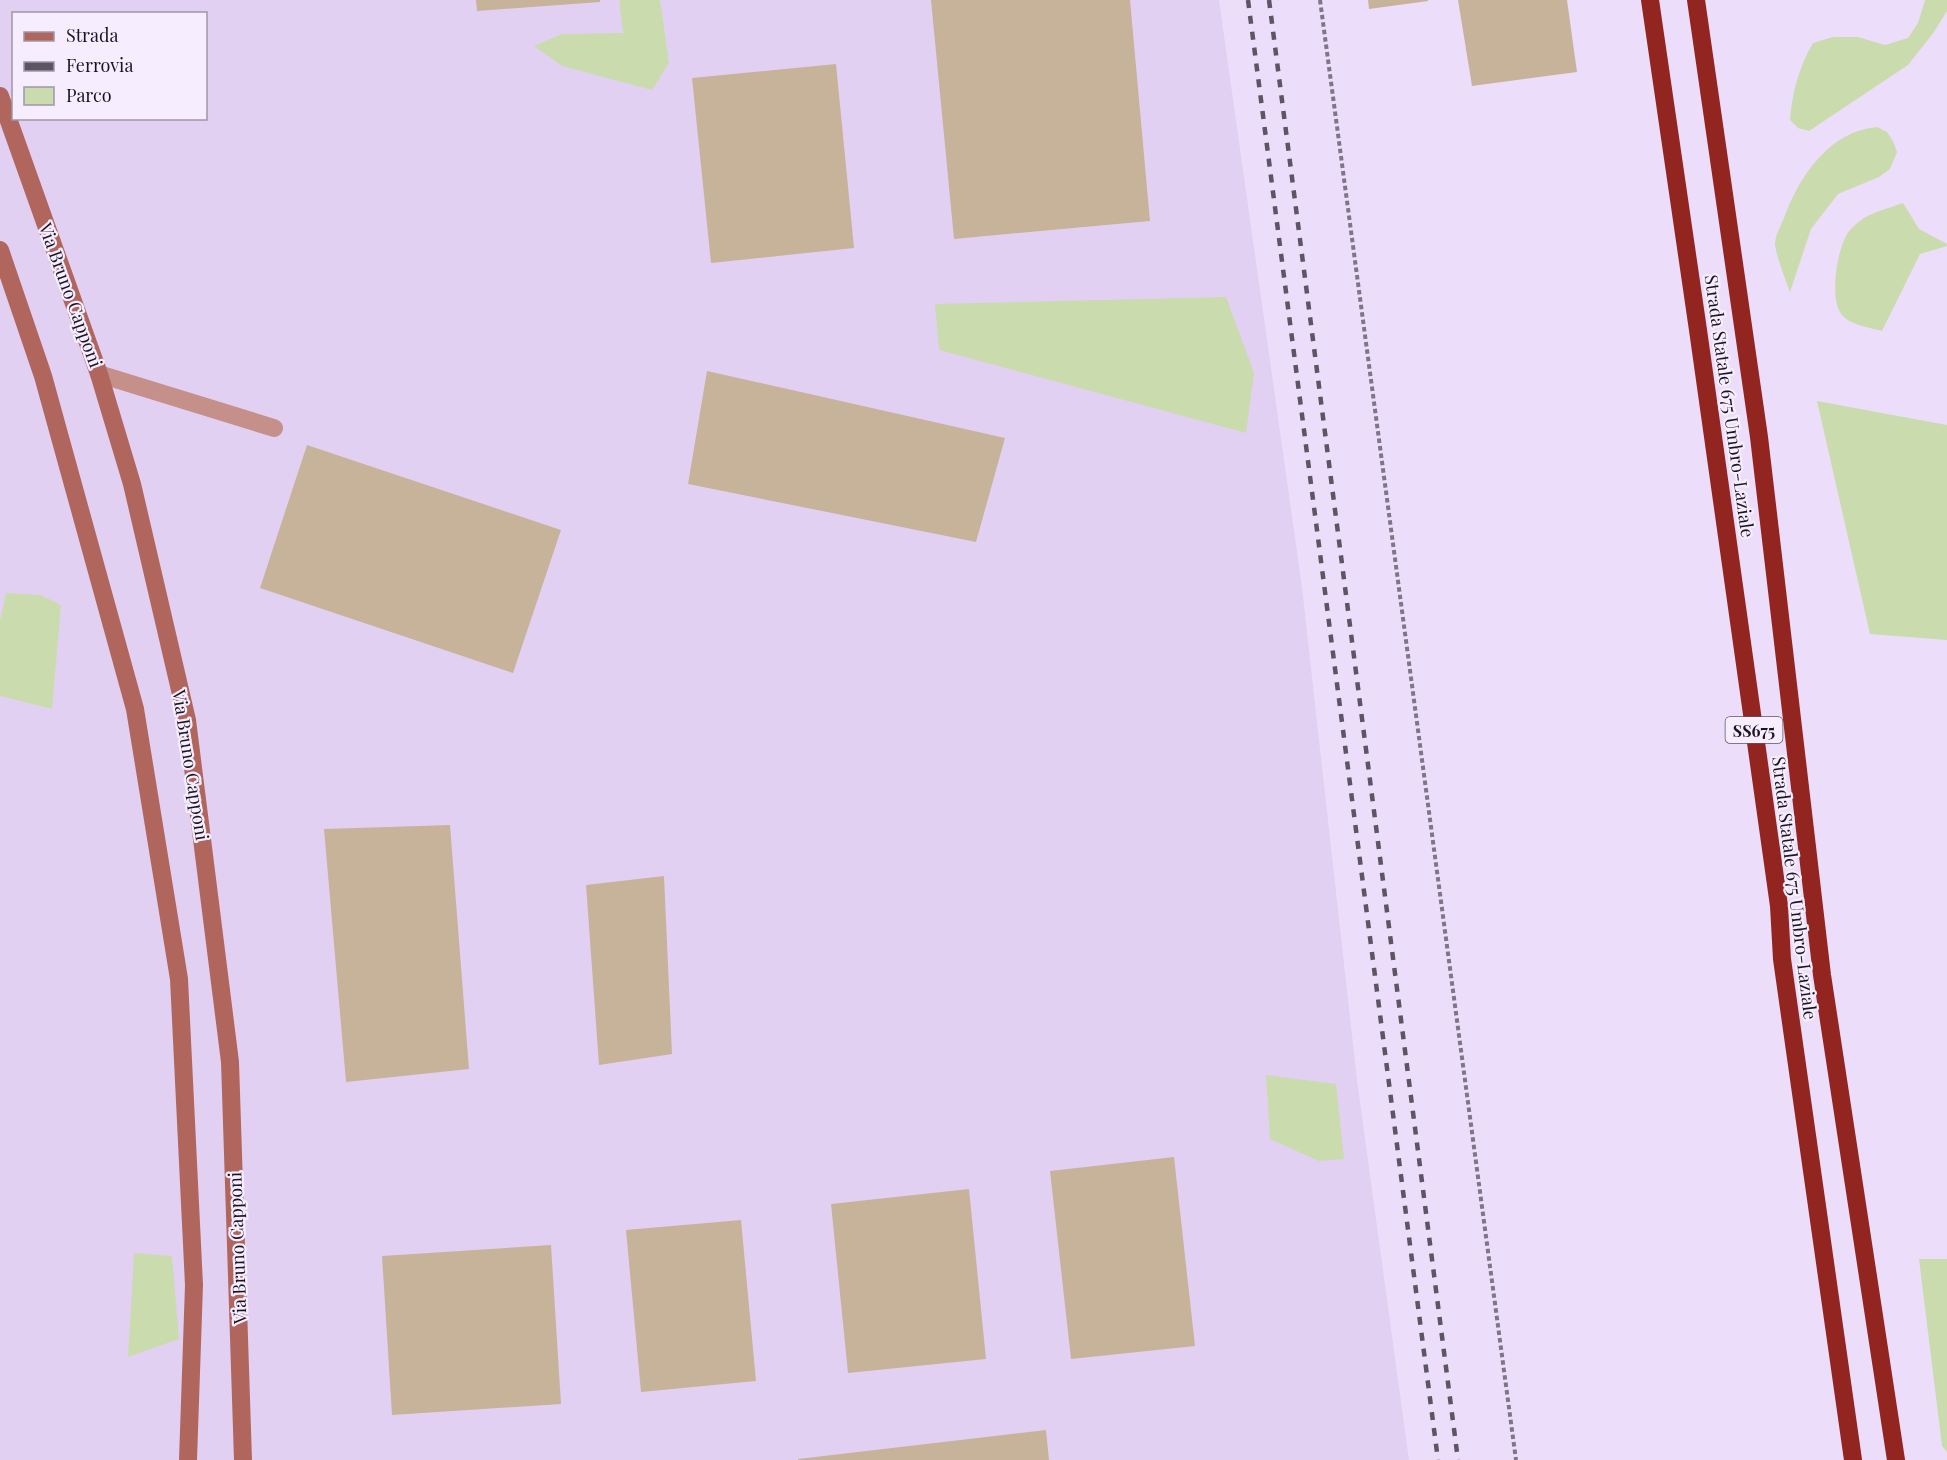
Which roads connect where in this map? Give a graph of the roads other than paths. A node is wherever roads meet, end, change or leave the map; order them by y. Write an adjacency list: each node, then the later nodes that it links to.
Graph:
1 (1650, 0): 9 (highway, Strada Statale 675 Umbro-Laziale / SS675)
2 (1696, 0): 10 (highway, Strada Statale 675 Umbro-Laziale / SS675)
3 (0, 96): 5 (main road, Via Bruno Capponi)
4 (0, 250): 7 (main road)
5 (99, 374): 6 (lane); 8 (main road, Via Bruno Capponi)
6 (274, 428)
7 (188, 1460)
8 (243, 1460)
9 (1854, 1460)
10 (1896, 1460)

